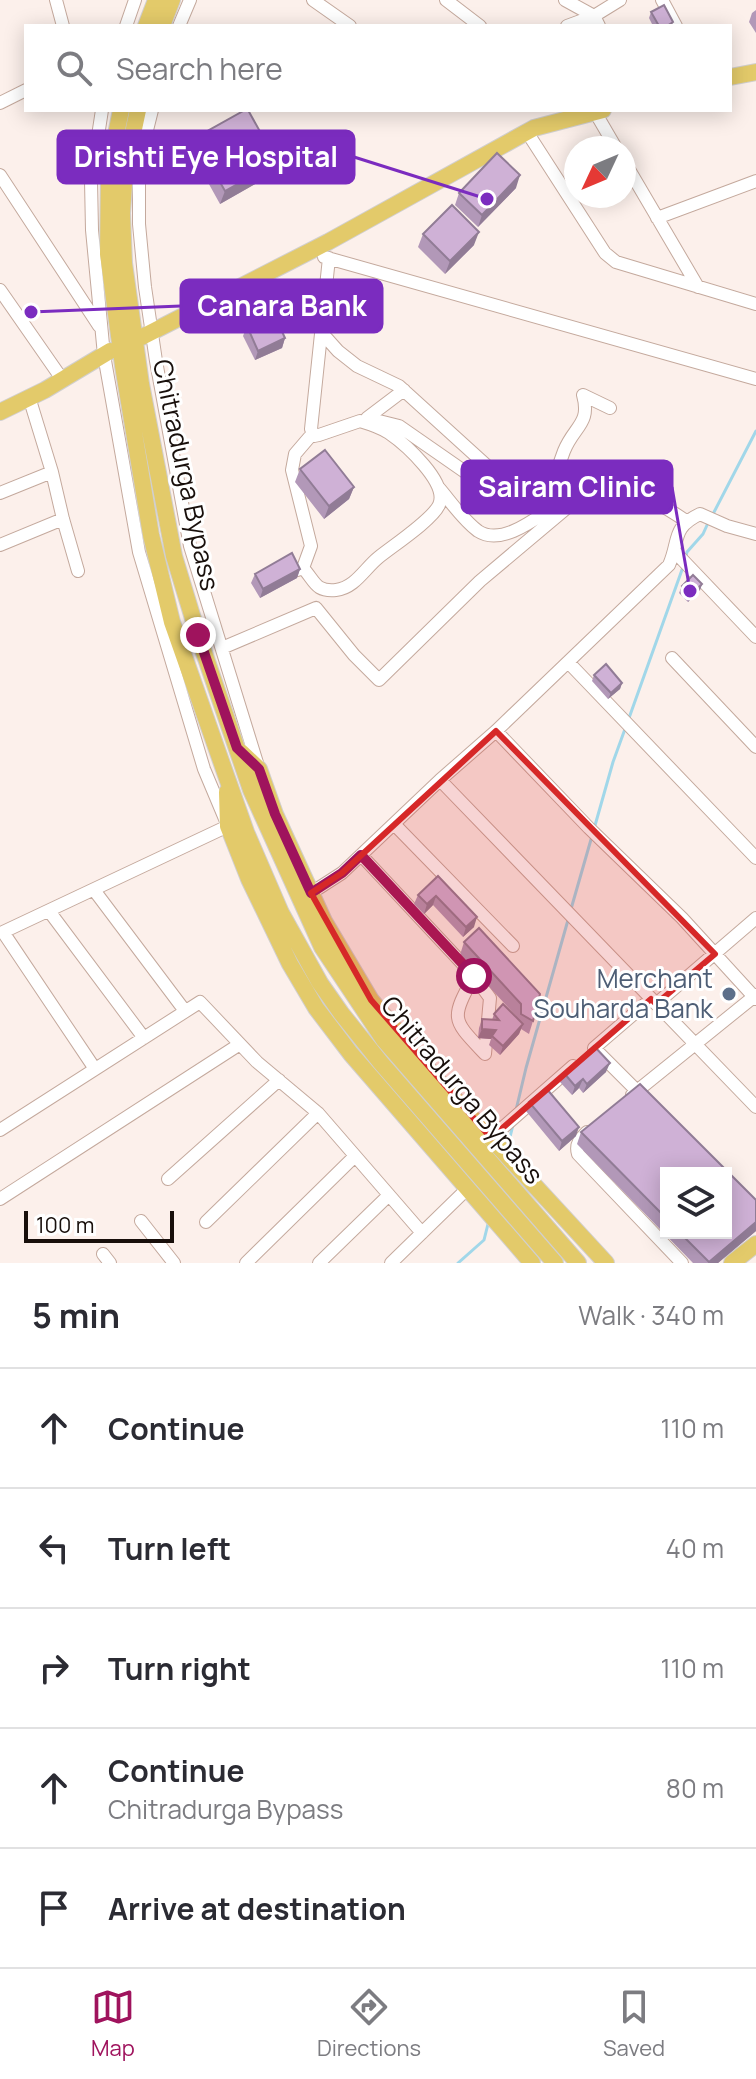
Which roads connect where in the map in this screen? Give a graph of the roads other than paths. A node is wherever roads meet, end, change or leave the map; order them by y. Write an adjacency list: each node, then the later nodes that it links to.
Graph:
1 (56, 0): 12 (street)
2 (135, 0): 13 (street)
3 (156, 0): 14 (main road)
4 (172, 0): 15 (main road)
5 (190, 0): 16 (street)
6 (313, 0): 17 (street)
7 (446, 0): 18 (street)
8 (565, 0): 11 (street)
9 (620, 0): 11 (street)
10 (662, 0): 19 (street)
11 (596, 21)
12 (62, 24)
13 (127, 24)
14 (147, 24)
15 (163, 24)
16 (180, 24)
17 (347, 24)
18 (477, 24)
19 (675, 24)
20 (756, 72): 21 (main road)
21 (732, 77)
22 (24, 91): 23 (street)
23 (0, 103)
24 (102, 112): 41 (street)
25 (121, 112): 74 (main road, Chitradurga Bypass)
26 (138, 112): 72 (main road, Chitradurga Bypass)
27 (152, 112): 43 (street)
28 (595, 112): 30 (main road)
29 (599, 112): 31 (street)
30 (527, 132): 36 (main road); 38 (street)
31 (610, 136)
32 (0, 175): 41 (street)
33 (756, 181): 35 (street)
34 (636, 182): 35 (street)
35 (657, 218): 38 (street)
36 (309, 252): 37 (street); 43 (main road)
37 (329, 258): 42 (street); 47 (street)
38 (698, 287): 40 (street)
39 (2, 297): 46 (street)
40 (756, 304)
41 (100, 327): 44 (street)
42 (321, 332): 45 (street); 54 (street)
43 (147, 334): 67 (street)
44 (107, 353): 46 (main road); 77 (street)
45 (373, 374): 48 (street); 50 (street)
46 (62, 379): 49 (main road)
47 (756, 379)
48 (404, 390): 50 (street); 59 (street)
49 (29, 397): 52 (main road); 55 (street)
50 (381, 407): 53 (street)
51 (610, 408): 59 (street)
52 (0, 410)
53 (364, 420): 54 (street); 56 (street); 59 (street)
54 (313, 433): 56 (street)
55 (52, 472): 57 (street); 60 (street)
56 (438, 487): 59 (street)
57 (0, 493)
58 (581, 496): 59 (street); 61 (street); 67 (street)
59 (554, 500)
60 (63, 519): 63 (street); 65 (street)
61 (686, 521): 62 (street); 64 (street)
62 (756, 534)
63 (0, 545)
64 (675, 552): 66 (street); 69 (street)
65 (78, 571)
66 (756, 637)
67 (222, 648): 73 (street)
68 (672, 658): 71 (street)
69 (568, 662): 70 (street); 79 (street)
70 (496, 731): 75 (street); 86 (street)
71 (756, 747)
72 (237, 748): 73 (main road); 120 (main road, Chitradurga Bypass)
73 (259, 769): 81 (main road)
74 (227, 779): 77 (main road); 119 (main road, Chitradurga Bypass)
75 (440, 780): 76 (street); 89 (street)
76 (394, 824): 78 (street); 85 (street)
77 (228, 826): 80 (street); 107 (main road)
78 (361, 855): 81 (street); 87 (street)
79 (756, 858)
80 (94, 890): 82 (street); 90 (street)
81 (311, 893): 104 (main road)
82 (49, 911): 84 (street); 91 (street)
83 (756, 918): 86 (street)
84 (1, 932): 95 (street)
85 (513, 946)
86 (715, 954): 88 (street); 89 (street)
87 (474, 976): 87 (street)
88 (755, 997): 93 (street)
89 (654, 1001): 93 (street); 94 (street)
90 (185, 1011): 91 (street); 92 (street)
91 (144, 1038): 95 (street)
92 (240, 1044): 96 (street); 109 (street)
93 (696, 1044): 97 (street); 100 (street)
94 (594, 1048): 97 (street); 104 (street)
95 (95, 1069): 103 (street)
96 (279, 1080): 101 (street); 106 (street)
97 (637, 1091): 98 (street); 99 (street)
98 (625, 1101)
99 (647, 1101)
100 (756, 1107)
101 (318, 1113): 105 (street); 111 (street)
102 (600, 1121): 122 (street)
103 (0, 1130)
104 (491, 1138): 121 (main road)
105 (355, 1156): 108 (street); 115 (street)
106 (168, 1179)
107 (468, 1188): 112 (street); 118 (main road)
108 (389, 1195): 112 (street); 116 (street)
109 (0, 1199)
110 (141, 1221): 114 (street)
111 (206, 1222)
112 (422, 1233): 117 (street)
113 (756, 1244): 123 (main road)
114 (174, 1263)
115 (246, 1263)
116 (319, 1263)
117 (391, 1263)
118 (532, 1263)
119 (555, 1263)
120 (578, 1263)
121 (606, 1263)
122 (682, 1263)
123 (732, 1263)

